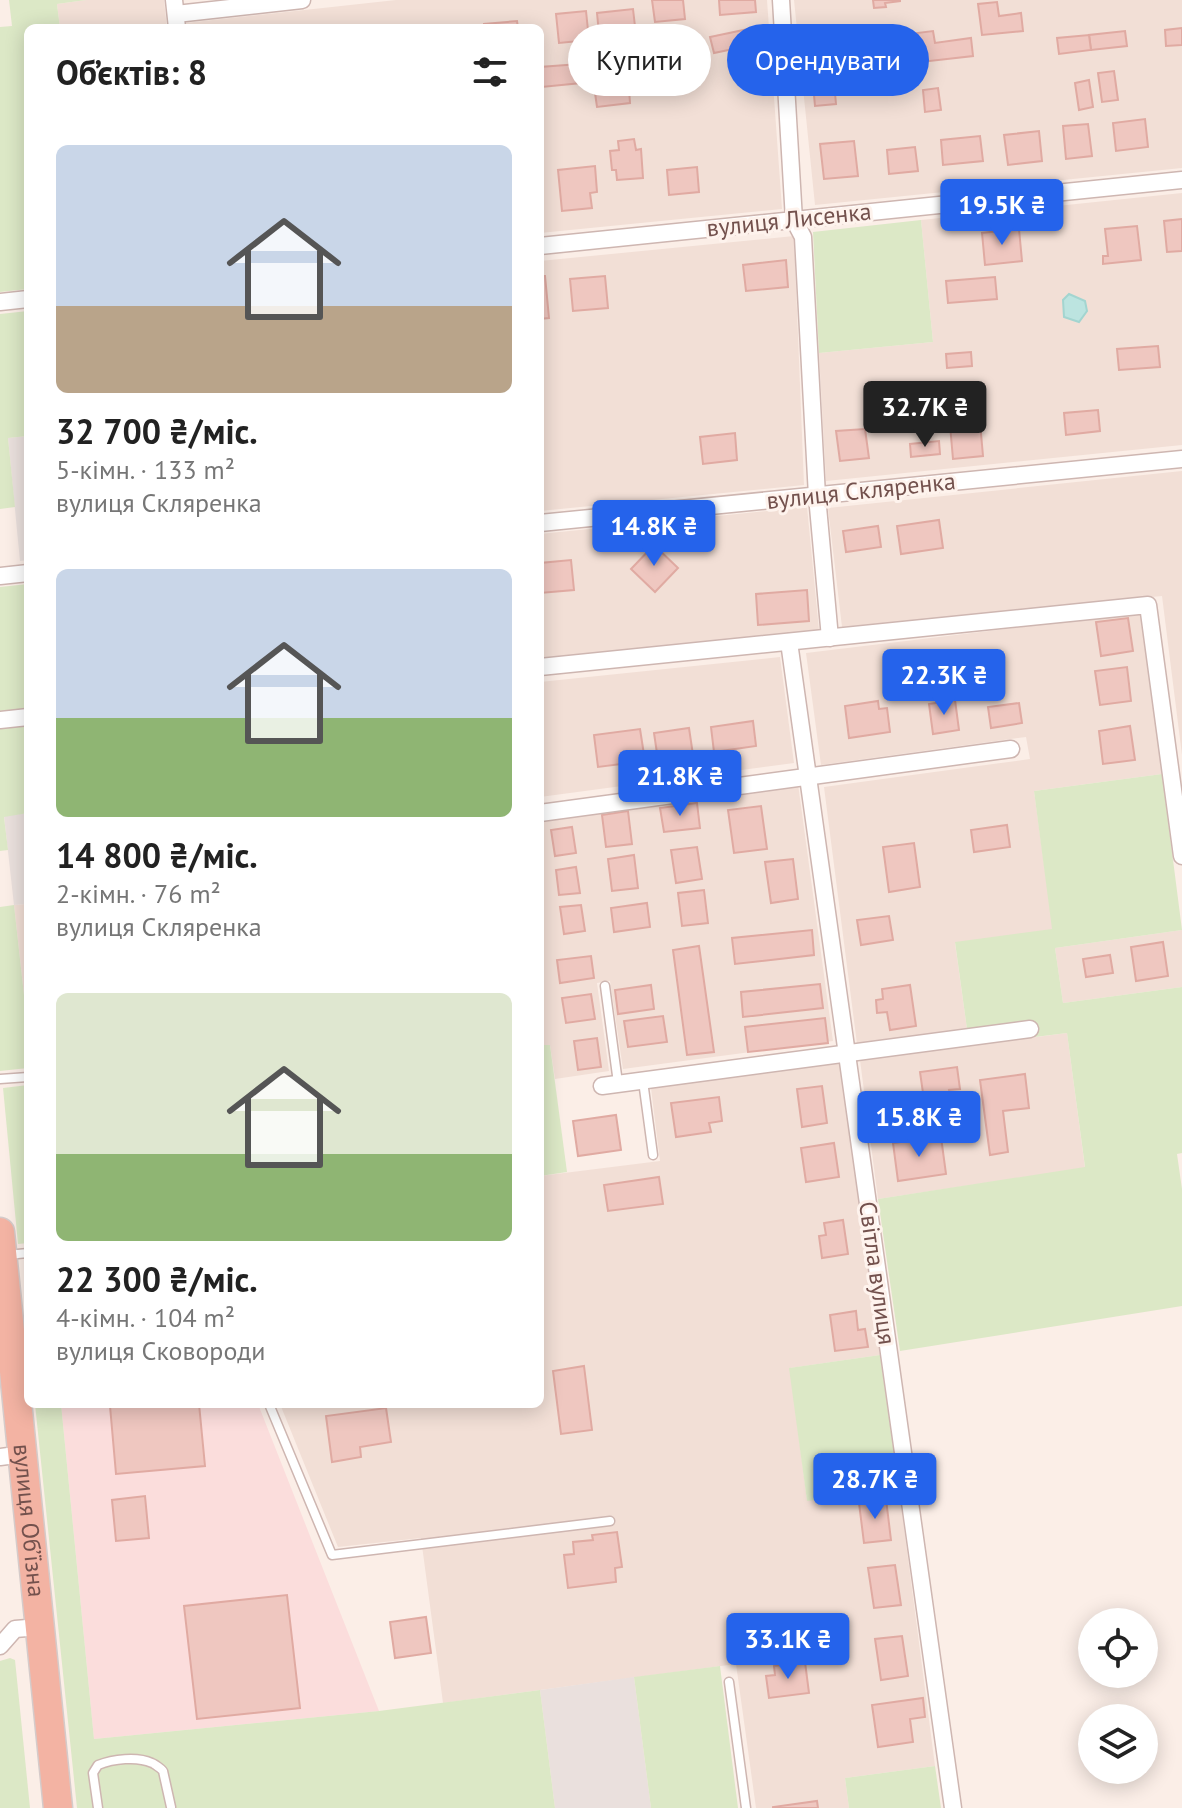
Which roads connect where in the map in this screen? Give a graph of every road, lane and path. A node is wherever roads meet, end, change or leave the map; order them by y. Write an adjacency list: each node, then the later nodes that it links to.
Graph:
1 (302, 0): 3 (street)
2 (781, 0): 5 (street)
3 (176, 14)
4 (1182, 180): 5 (street, вулиця Лисенка)
5 (794, 220): 6 (street, вулиця Лисенка); 10 (street)
6 (544, 246)
7 (24, 299): 8 (street)
8 (0, 302)
9 (1182, 459): 10 (street, вулиця Скляренка)
10 (817, 496): 11 (street, вулиця Скляренка); 14 (street)
11 (544, 523)
12 (24, 573): 13 (street)
13 (0, 576)
14 (830, 638): 15 (street); 22 (street)
15 (789, 642): 16 (street); 20 (street, Світла вулиця)
16 (544, 667)
17 (24, 717): 18 (street)
18 (0, 720)
19 (1011, 749): 20 (street)
20 (809, 776): 21 (street); 25 (street, Світла вулиця)
21 (544, 812)
22 (1182, 856)
23 (605, 986): 29 (lane)
24 (1030, 1029): 25 (street)
25 (846, 1053): 28 (street); 42 (street, Світла вулиця)
26 (24, 1077): 27 (lane)
27 (0, 1079)
28 (643, 1081): 29 (street); 30 (lane)
29 (610, 1085)
30 (653, 1155)
31 (6, 1244): 33 (highway, вулиця Об’їзна)
32 (271, 1408): 34 (lane)
33 (12, 1456): 35 (highway, вулиця Об’їзна)
34 (610, 1521)
35 (40, 1627): 36 (street); 39 (highway, вулиця Об’їзна)
36 (0, 1646)
37 (729, 1682): 41 (lane)
38 (171, 1807): 40 (lane)
39 (58, 1808)
40 (98, 1808)
41 (746, 1808)
42 (953, 1808)

